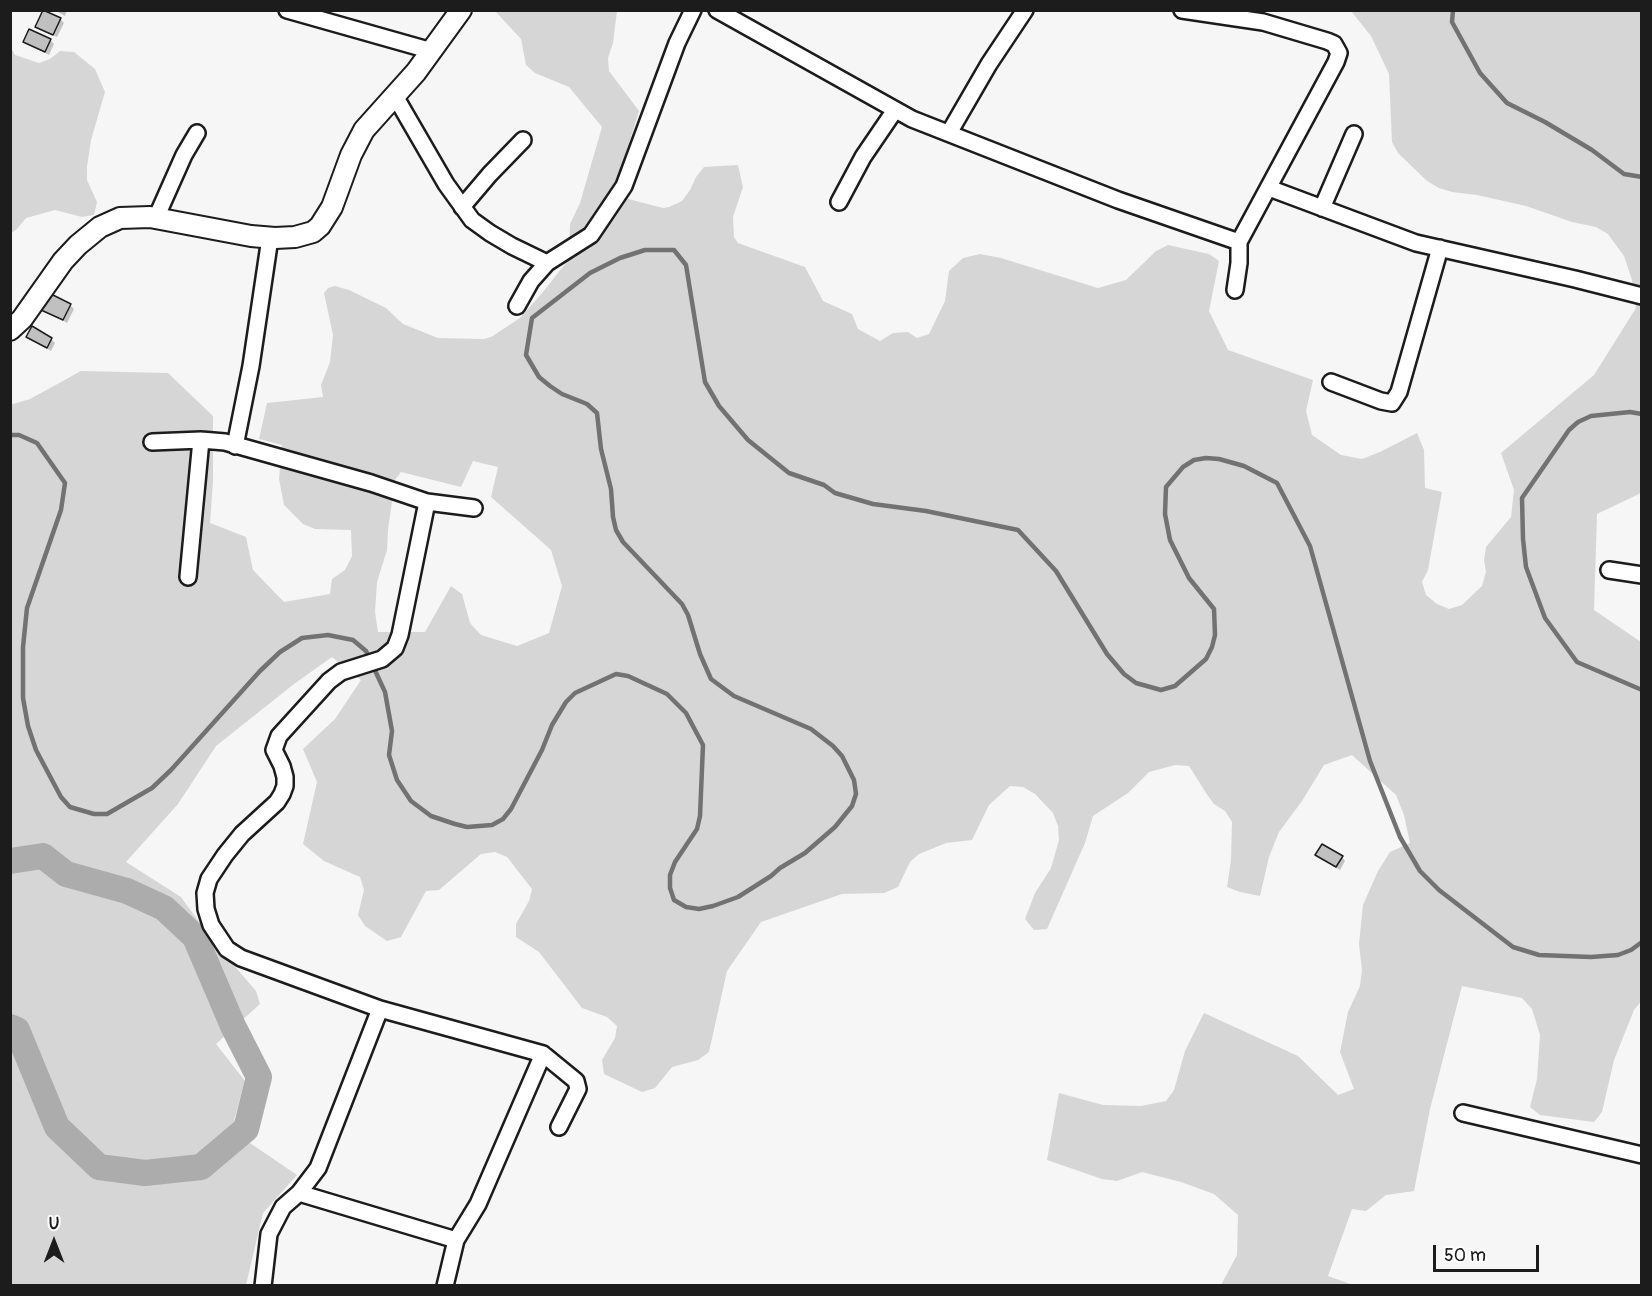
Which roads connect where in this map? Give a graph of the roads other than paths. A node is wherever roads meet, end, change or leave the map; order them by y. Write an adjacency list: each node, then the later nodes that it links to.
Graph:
1 (287, 10): 7 (street)
2 (461, 10): 7 (main road)
3 (693, 10): 22 (street)
4 (717, 10): 9 (street)
5 (1025, 10): 11 (street)
6 (1182, 10): 14 (street)
7 (432, 51): 8 (main road)
8 (395, 96): 16 (street); 19 (main road)
9 (895, 110): 11 (street); 15 (street)
10 (197, 133): 18 (street)
11 (949, 133): 20 (street)
12 (1354, 134): 17 (street)
13 (523, 140): 16 (street)
14 (1269, 188): 17 (street); 20 (street)
15 (839, 202)
16 (462, 207): 22 (street)
17 (1322, 208): 21 (street)
18 (156, 218): 19 (main road); 26 (main road)
19 (270, 238): 30 (street)
20 (1239, 242): 23 (street)
21 (1440, 248): 24 (street); 27 (street)
22 (547, 263): 25 (street)
23 (1235, 290)
24 (1641, 296)
25 (517, 306)
26 (10, 330)
27 (1331, 382)
28 (201, 440): 29 (street); 30 (street); 35 (street)
29 (152, 442)
30 (235, 446): 31 (street)
31 (427, 502): 32 (street); 36 (street)
32 (474, 508)
33 (1609, 570): 34 (street)
34 (1641, 575)
35 (188, 577)
36 (380, 1009): 37 (street); 41 (street)
37 (543, 1054): 39 (street); 42 (street)
38 (1463, 1113): 40 (street)
39 (559, 1126)
40 (1641, 1155)
41 (298, 1193): 42 (street); 43 (street)
42 (456, 1240): 44 (street)
43 (263, 1286)
44 (445, 1286)

